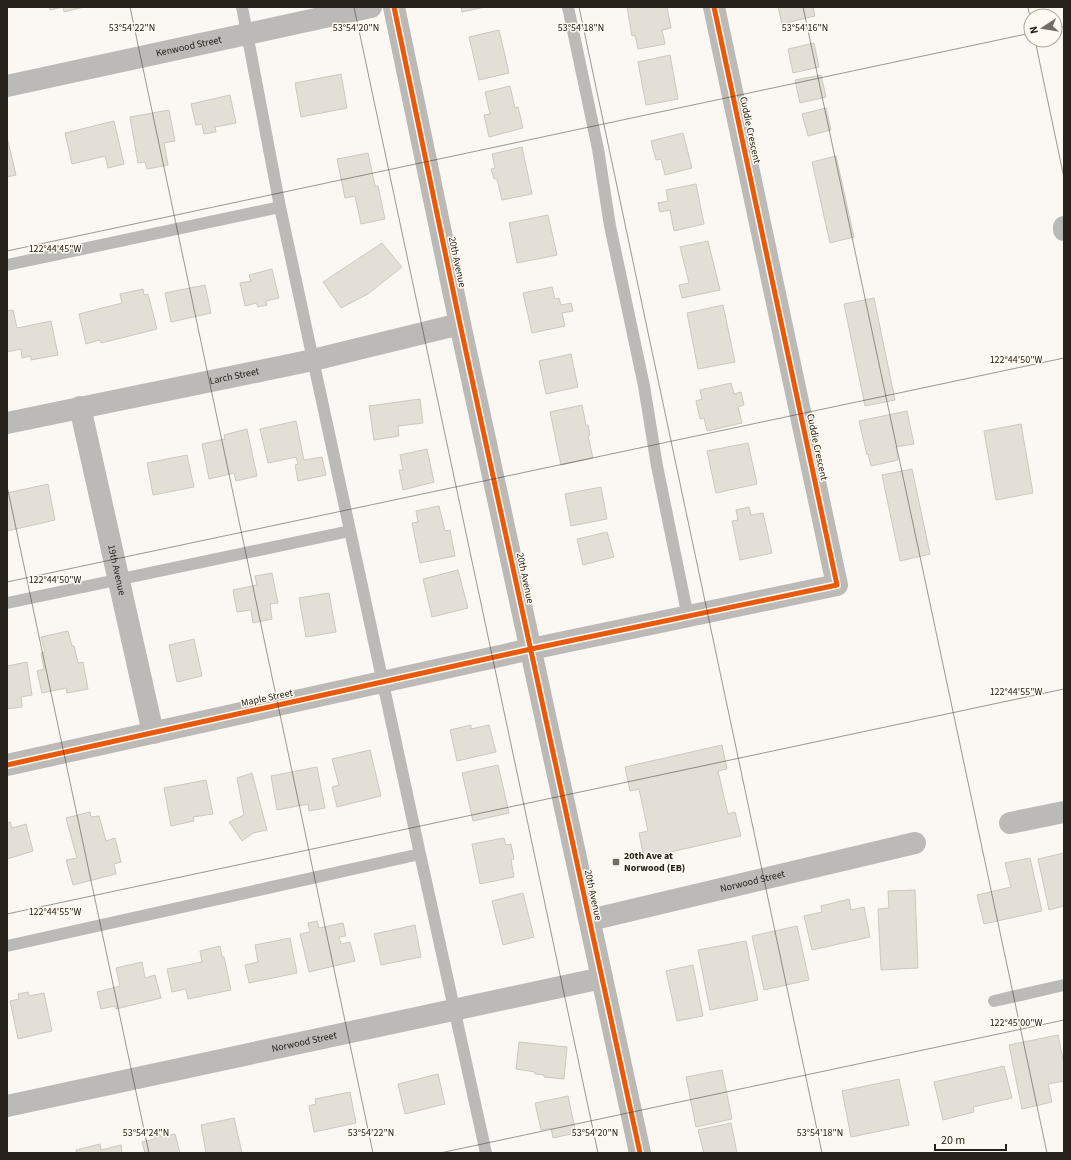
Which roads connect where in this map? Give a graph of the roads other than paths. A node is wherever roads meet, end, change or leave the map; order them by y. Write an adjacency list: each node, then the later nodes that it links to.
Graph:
1 (242, 7): 6 (lane)
2 (371, 7): 6 (street, Kenwood Street)
3 (394, 7): 10 (street, 20th Avenue)
4 (568, 7): 17 (lane)
5 (714, 7): 17 (street, Cuddie Crescent)
6 (247, 34): 7 (street, Kenwood Street); 8 (lane)
7 (7, 85)
8 (280, 207): 9 (lane); 11 (lane)
9 (7, 265)
10 (460, 324): 11 (street, Larch Street); 18 (street, 20th Avenue)
11 (313, 360): 12 (street, Larch Street); 14 (lane)
12 (80, 407): 13 (street, Larch Street); 15 (street, 19th Avenue)
13 (7, 423)
14 (350, 532): 15 (lane); 19 (lane)
15 (118, 579): 16 (lane); 20 (street, 19th Avenue)
16 (7, 603)
17 (688, 617): 18 (street, Cuddie Crescent)
18 (531, 649): 19 (street, Maple Street); 26 (street, 20th Avenue)
19 (383, 682): 20 (street, Maple Street); 25 (lane)
20 (153, 733): 21 (street, Maple Street)
21 (7, 765)
22 (1064, 812): 23 (street)
23 (1010, 823)
24 (915, 843): 26 (street, Norwood Street)
25 (420, 854): 27 (lane); 31 (lane)
26 (590, 920): 28 (street, 20th Avenue)
27 (7, 946)
28 (602, 978): 31 (street, Norwood Street); 34 (street, 20th Avenue)
29 (1064, 985): 30 (lane)
30 (994, 1001)
31 (455, 1010): 32 (street, Norwood Street); 33 (lane)
32 (7, 1106)
33 (486, 1153)
34 (640, 1153)

